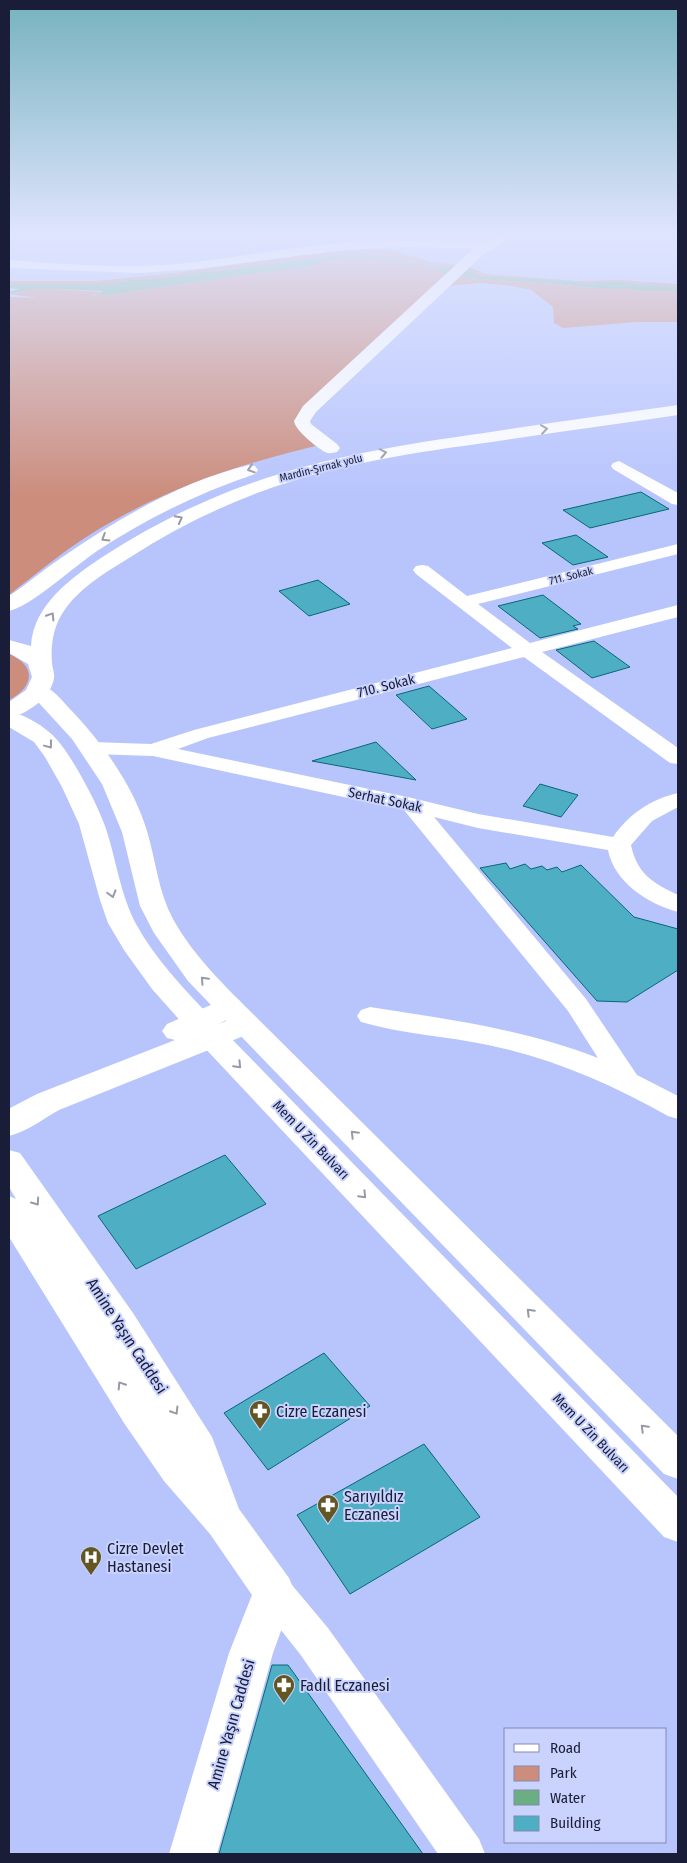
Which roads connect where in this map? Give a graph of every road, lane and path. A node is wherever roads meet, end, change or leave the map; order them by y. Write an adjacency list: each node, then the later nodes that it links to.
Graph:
1 (403, 322): 4 (main road)
2 (678, 396): 4 (main road)
3 (678, 410): 16 (main road, Mardin-Şırnak yolu, one-way to 3)
4 (331, 448): 5 (main road)
5 (312, 453)
6 (269, 464): 12 (main road, one-way to 12)
7 (619, 466): 8 (street)
8 (678, 500)
9 (678, 549): 11 (street, 711. Sokak)
10 (422, 570): 11 (street)
11 (464, 602): 15 (street)
12 (9, 605)
13 (678, 611): 15 (street, 710. Sokak)
14 (9, 646): 16 (main road)
15 (526, 650): 20 (street, 710. Sokak); 21 (street)
16 (40, 677): 17 (main road); 19 (main road)
17 (9, 711)
18 (9, 718): 28 (main road, Mem U Zin Bulvarı, one-way to 28)
19 (92, 748): 20 (street, 710. Sokak); 26 (main road, one-way to 19)
20 (153, 750): 23 (street, Serhat Sokak)
21 (678, 758)
22 (678, 800): 24 (street)
23 (412, 805): 24 (street, Serhat Sokak); 29 (street)
24 (619, 845): 25 (street)
25 (678, 904)
26 (237, 1015): 28 (main road); 35 (main road, one-way to 26)
27 (370, 1016): 29 (street)
28 (205, 1030): 30 (main road); 32 (main road); 37 (main road, Mem U Zin Bulvarı, one-way to 37)
29 (626, 1080): 31 (street)
30 (9, 1100)
31 (678, 1109)
32 (9, 1125)
33 (9, 1162): 36 (main road, Amine Yaşın Caddesi, one-way to 36)
34 (9, 1209): 36 (main road, Amine Yaşın Caddesi, one-way to 34)
35 (678, 1462)
36 (224, 1521): 38 (main road, Amine Yaşın Caddesi)
37 (678, 1524)
38 (274, 1592): 39 (main road, Amine Yaşın Caddesi); 40 (street)
39 (193, 1854)
40 (464, 1854)

